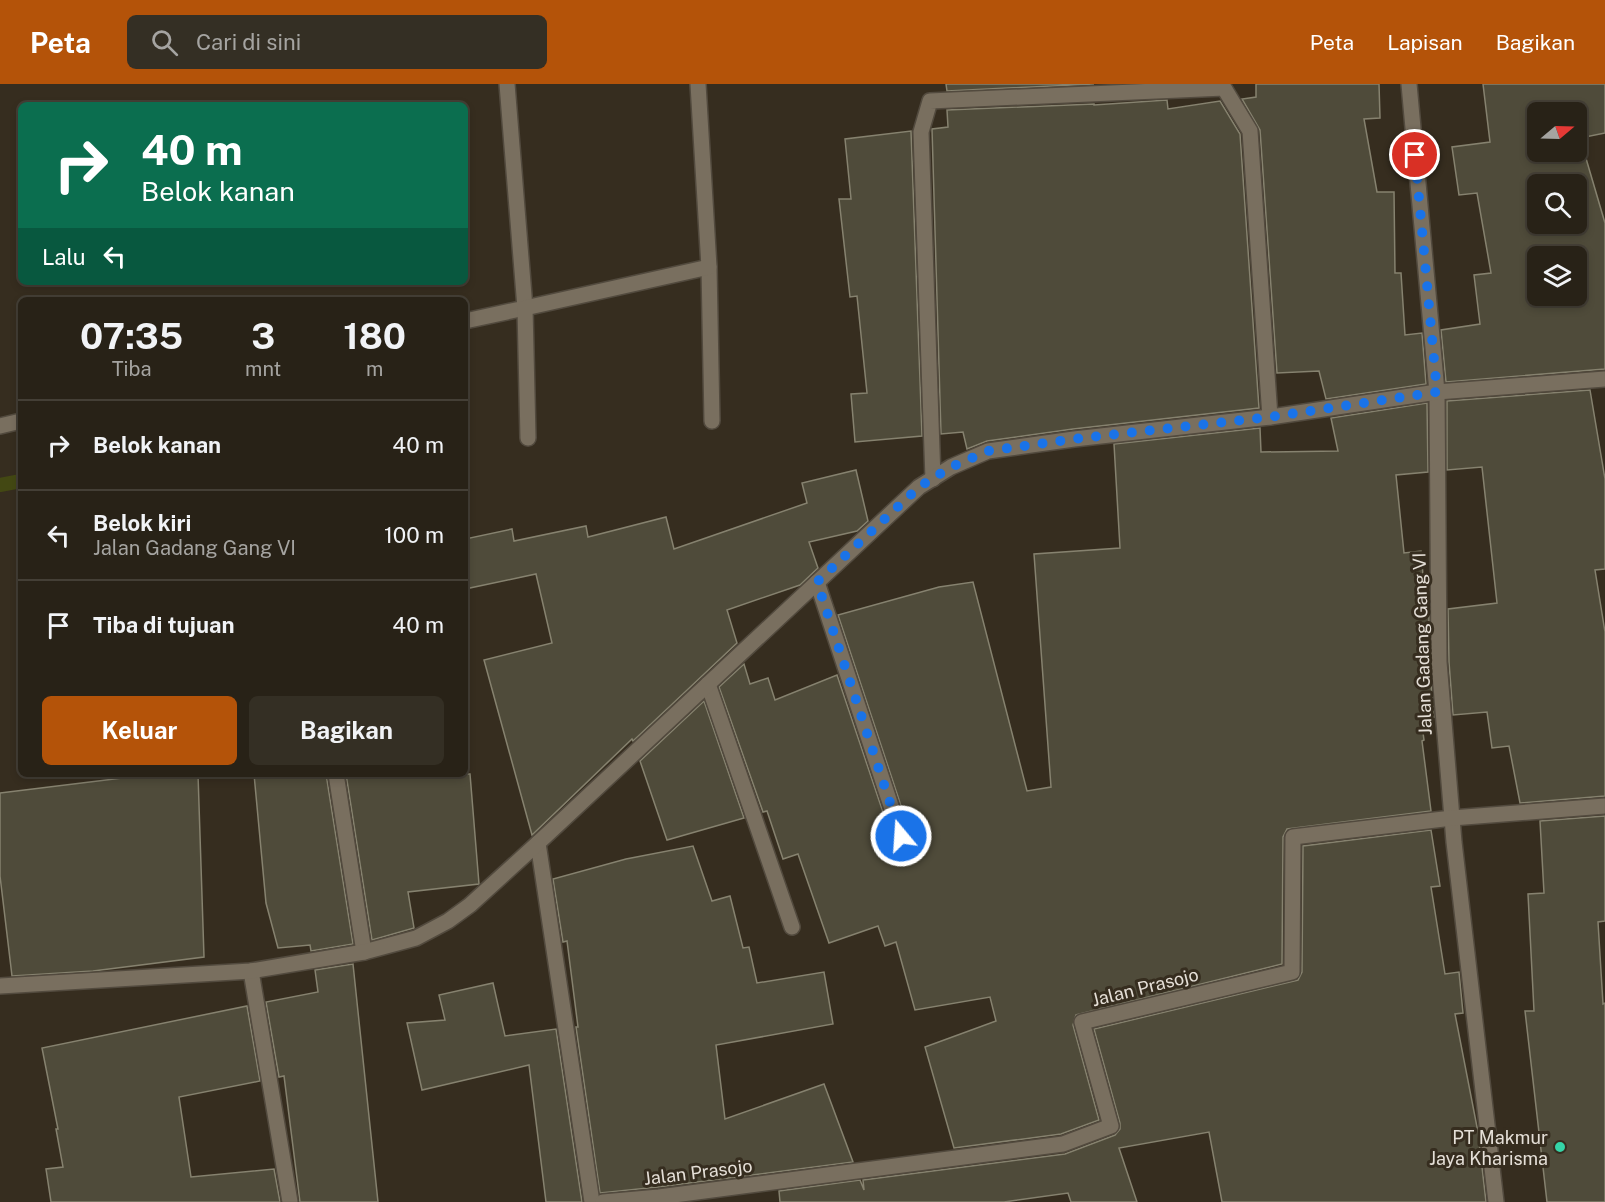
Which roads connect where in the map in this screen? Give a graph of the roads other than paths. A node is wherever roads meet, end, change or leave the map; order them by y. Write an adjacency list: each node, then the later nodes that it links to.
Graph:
1 (507, 84): 5 (street)
2 (698, 84): 4 (street)
3 (1409, 84): 8 (street, Jalan Gadang Gang VI)
4 (709, 267): 5 (street); 10 (street)
5 (525, 308): 6 (street); 13 (street)
6 (468, 320)
7 (1605, 379): 8 (street)
8 (1437, 392): 9 (street); 19 (street, Jalan Gadang Gang VI)
9 (1270, 417): 14 (street); 14 (street)
10 (712, 421)
11 (18, 423): 12 (street)
12 (0, 426)
13 (528, 438)
14 (933, 478): 15 (street)
15 (817, 582): 16 (street); 20 (street)
16 (708, 684): 21 (street); 22 (street)
17 (336, 777): 23 (street)
18 (1605, 807): 19 (street)
19 (1452, 818): 28 (street, Jalan Prasojo); 29 (street, Jalan Gadang Gang VI)
20 (901, 836)
21 (538, 843): 23 (street); 27 (street)
22 (792, 927)
23 (364, 952): 24 (street)
24 (251, 971): 25 (street); 26 (street)
25 (0, 986)
26 (290, 1202)
27 (592, 1202)
28 (603, 1202)
29 (1496, 1202)

